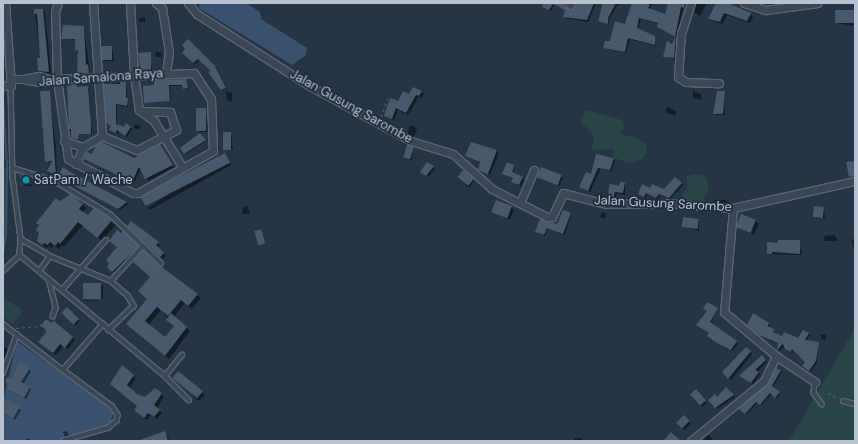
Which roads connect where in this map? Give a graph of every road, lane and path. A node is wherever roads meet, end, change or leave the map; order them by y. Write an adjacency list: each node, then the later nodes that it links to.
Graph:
1 (5, 3): 15 (street)
2 (58, 3): 13 (street)
3 (93, 3): 12 (street)
4 (130, 3): 11 (street)
5 (156, 3): 10 (street)
6 (188, 3): 18 (street, Jalan Gusung Sarombe)
7 (691, 3): 14 (street)
8 (744, 3): 9 (street)
9 (818, 3)
10 (166, 73): 11 (street, Jalan Samalona Raya); 25 (street, Jalan Samalona Raya)
11 (134, 75): 12 (street, Jalan Samalona Raya); 17 (street)
12 (97, 78): 13 (street, Jalan Samalona Raya); 19 (street)
13 (57, 79): 15 (street, Jalan Samalona Raya); 21 (street)
14 (719, 83)
15 (8, 84): 24 (lane)
16 (388, 98): 18 (path)
17 (139, 111): 20 (street); 20 (street)
18 (378, 123): 28 (street, Jalan Gusung Sarombe)
19 (102, 136): 20 (street); 22 (street)
20 (163, 137): 25 (street)
21 (64, 141): 22 (street); 23 (street)
22 (84, 147): 23 (street)
23 (76, 164): 25 (street)
24 (13, 168): 30 (lane); 32 (lane)
25 (183, 168)
26 (534, 170): 28 (street)
27 (855, 182): 29 (street, Jalan Gusung Sarombe)
28 (520, 203): 29 (street, Jalan Gusung Sarombe)
29 (733, 208): 50 (street)
30 (22, 239): 33 (lane); 34 (lane)
31 (106, 240): 36 (lane)
32 (142, 247): 35 (lane); 40 (lane)
33 (20, 255): 37 (lane); 38 (lane)
34 (50, 256): 36 (lane); 37 (lane)
35 (161, 263)
36 (81, 269): 40 (lane); 41 (lane)
37 (40, 270): 39 (lane)
38 (3, 271)
39 (49, 278): 41 (lane); 42 (lane)
40 (111, 281): 47 (lane)
41 (63, 289): 45 (lane)
42 (53, 317)
43 (42, 323): 46 (path)
44 (3, 324): 46 (lane)
45 (103, 324): 47 (lane); 51 (lane)
46 (9, 328): 48 (lane)
47 (109, 330): 53 (lane)
48 (17, 334): 51 (lane); 52 (lane)
49 (182, 355): 53 (lane)
50 (776, 356): 54 (street); 61 (street)
51 (63, 370): 60 (lane)
52 (3, 373)
53 (165, 376): 56 (lane)
54 (815, 382): 58 (lane)
55 (828, 393): 57 (path)
56 (189, 400)
57 (843, 401): 59 (lane)
58 (822, 404)
59 (855, 404)
60 (64, 441)
61 (691, 441)

